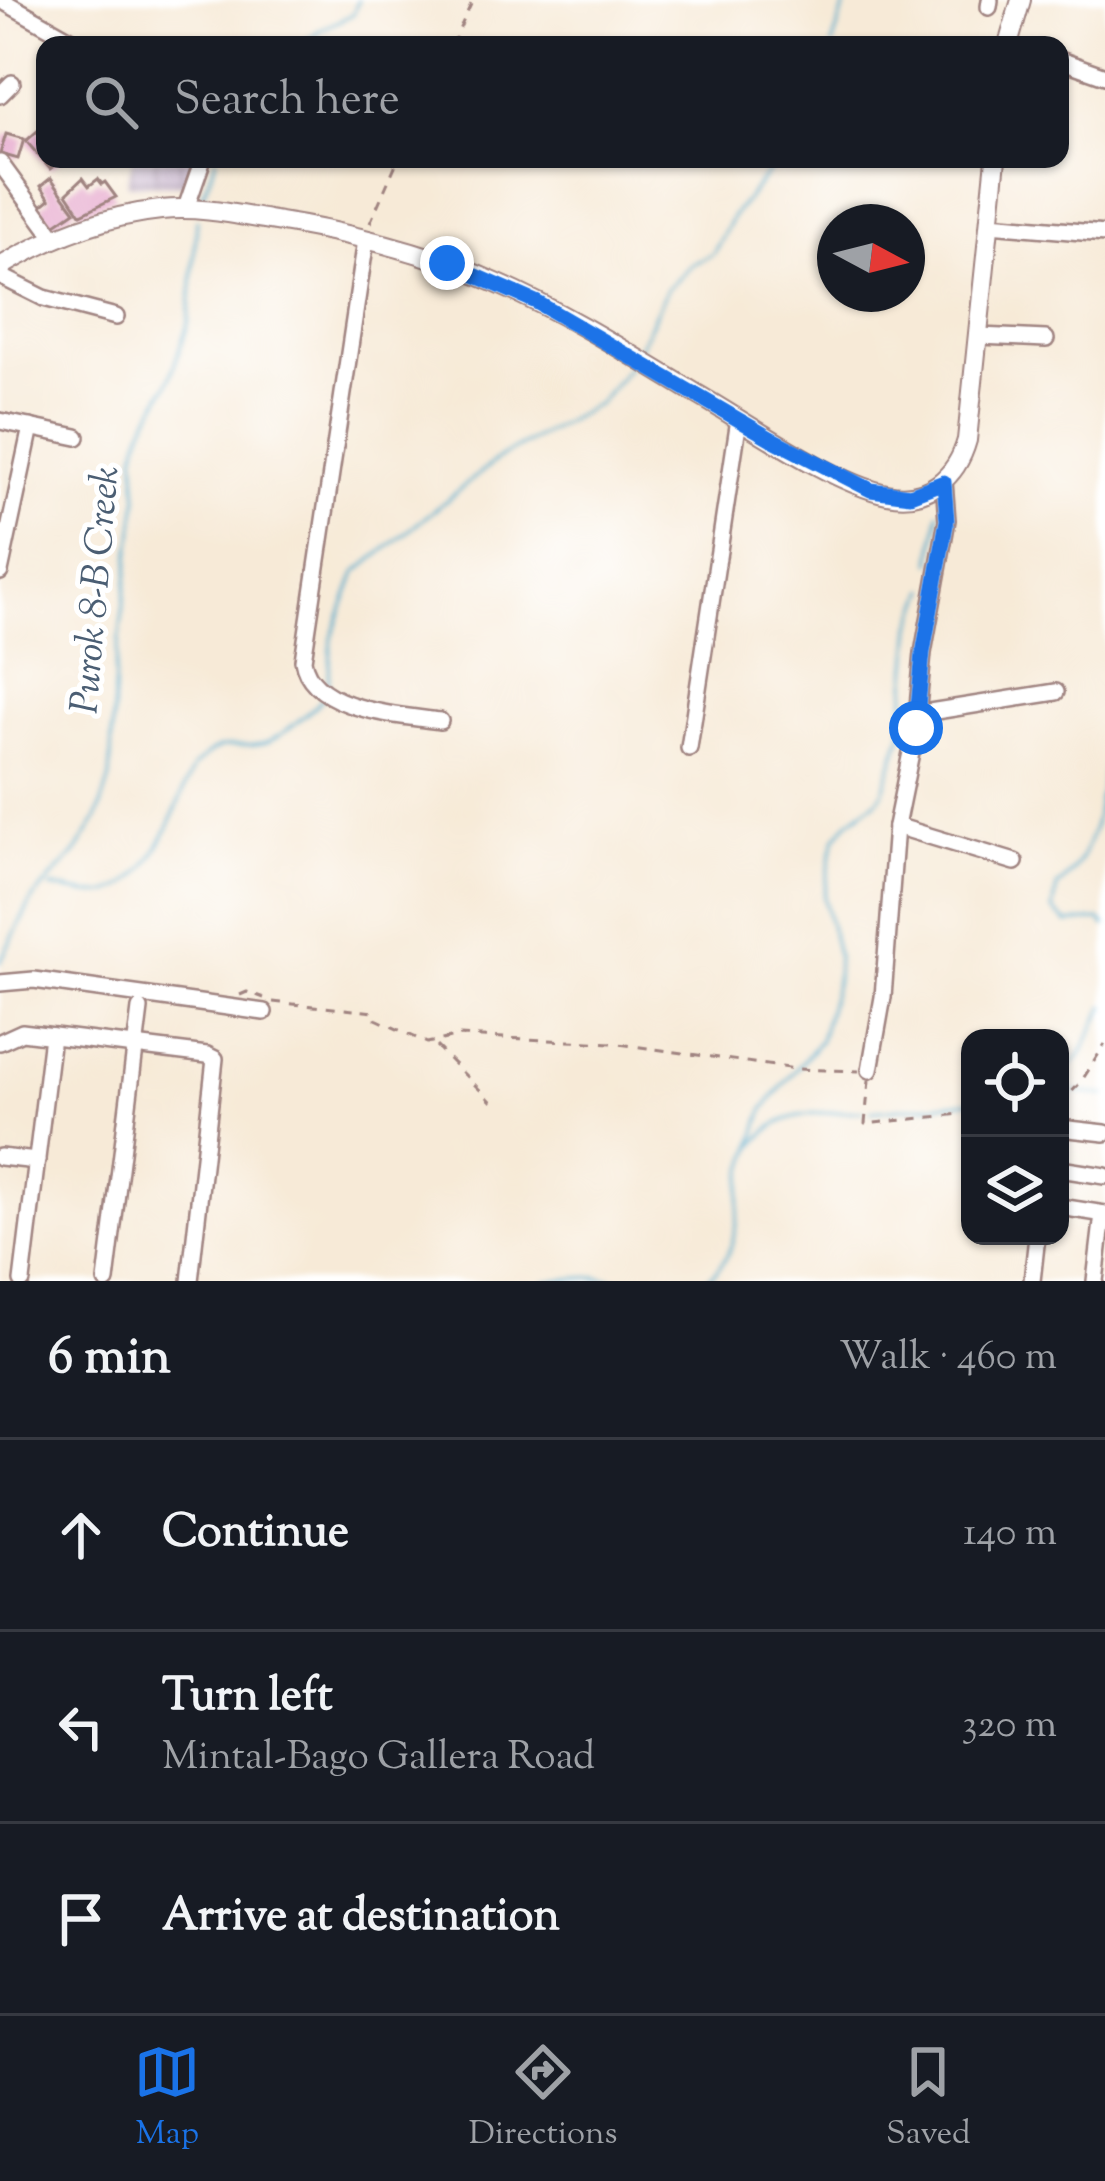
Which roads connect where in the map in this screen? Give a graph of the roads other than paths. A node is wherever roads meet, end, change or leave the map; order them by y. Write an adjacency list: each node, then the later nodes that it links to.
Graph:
1 (1, 0): 3 (street)
2 (1021, 0): 4 (main road)
3 (65, 36)
4 (1014, 36)
5 (1069, 63): 6 (street)
6 (1105, 76)
7 (0, 163): 13 (street)
8 (200, 168): 10 (street)
9 (995, 168): 11 (main road)
10 (186, 208): 13 (main road); 14 (main road)
11 (990, 224): 12 (street); 17 (main road)
12 (1105, 234)
13 (54, 237): 15 (main road)
14 (366, 240): 19 (main road); 27 (street)
15 (0, 272): 16 (street)
16 (116, 317)
17 (979, 337): 18 (street); 23 (main road)
18 (1046, 339)
19 (739, 419): 23 (main road); 28 (street)
20 (0, 421): 21 (street)
21 (32, 427): 22 (street); 24 (street)
22 (77, 436)
23 (944, 482): 26 (street)
24 (0, 572)
25 (1056, 692): 26 (street)
26 (917, 714): 29 (street)
27 (440, 722)
28 (689, 748)
29 (896, 826): 30 (street); 37 (street)
30 (1015, 862)
31 (0, 983): 33 (street)
32 (140, 1009): 36 (street)
33 (264, 1012)
34 (52, 1036): 35 (street); 36 (street); 41 (street)
35 (0, 1042)
36 (135, 1047): 48 (street); 49 (street)
37 (870, 1070)
38 (1069, 1129): 39 (street)
39 (1105, 1133)
40 (0, 1157): 41 (street)
41 (37, 1162): 47 (street)
42 (1069, 1170): 43 (street)
43 (1105, 1175)
44 (1069, 1209): 45 (street)
45 (1104, 1214): 51 (street)
46 (1036, 1245): 50 (street)
47 (22, 1281)
48 (106, 1281)
49 (190, 1281)
50 (1032, 1281)
51 (1095, 1281)

